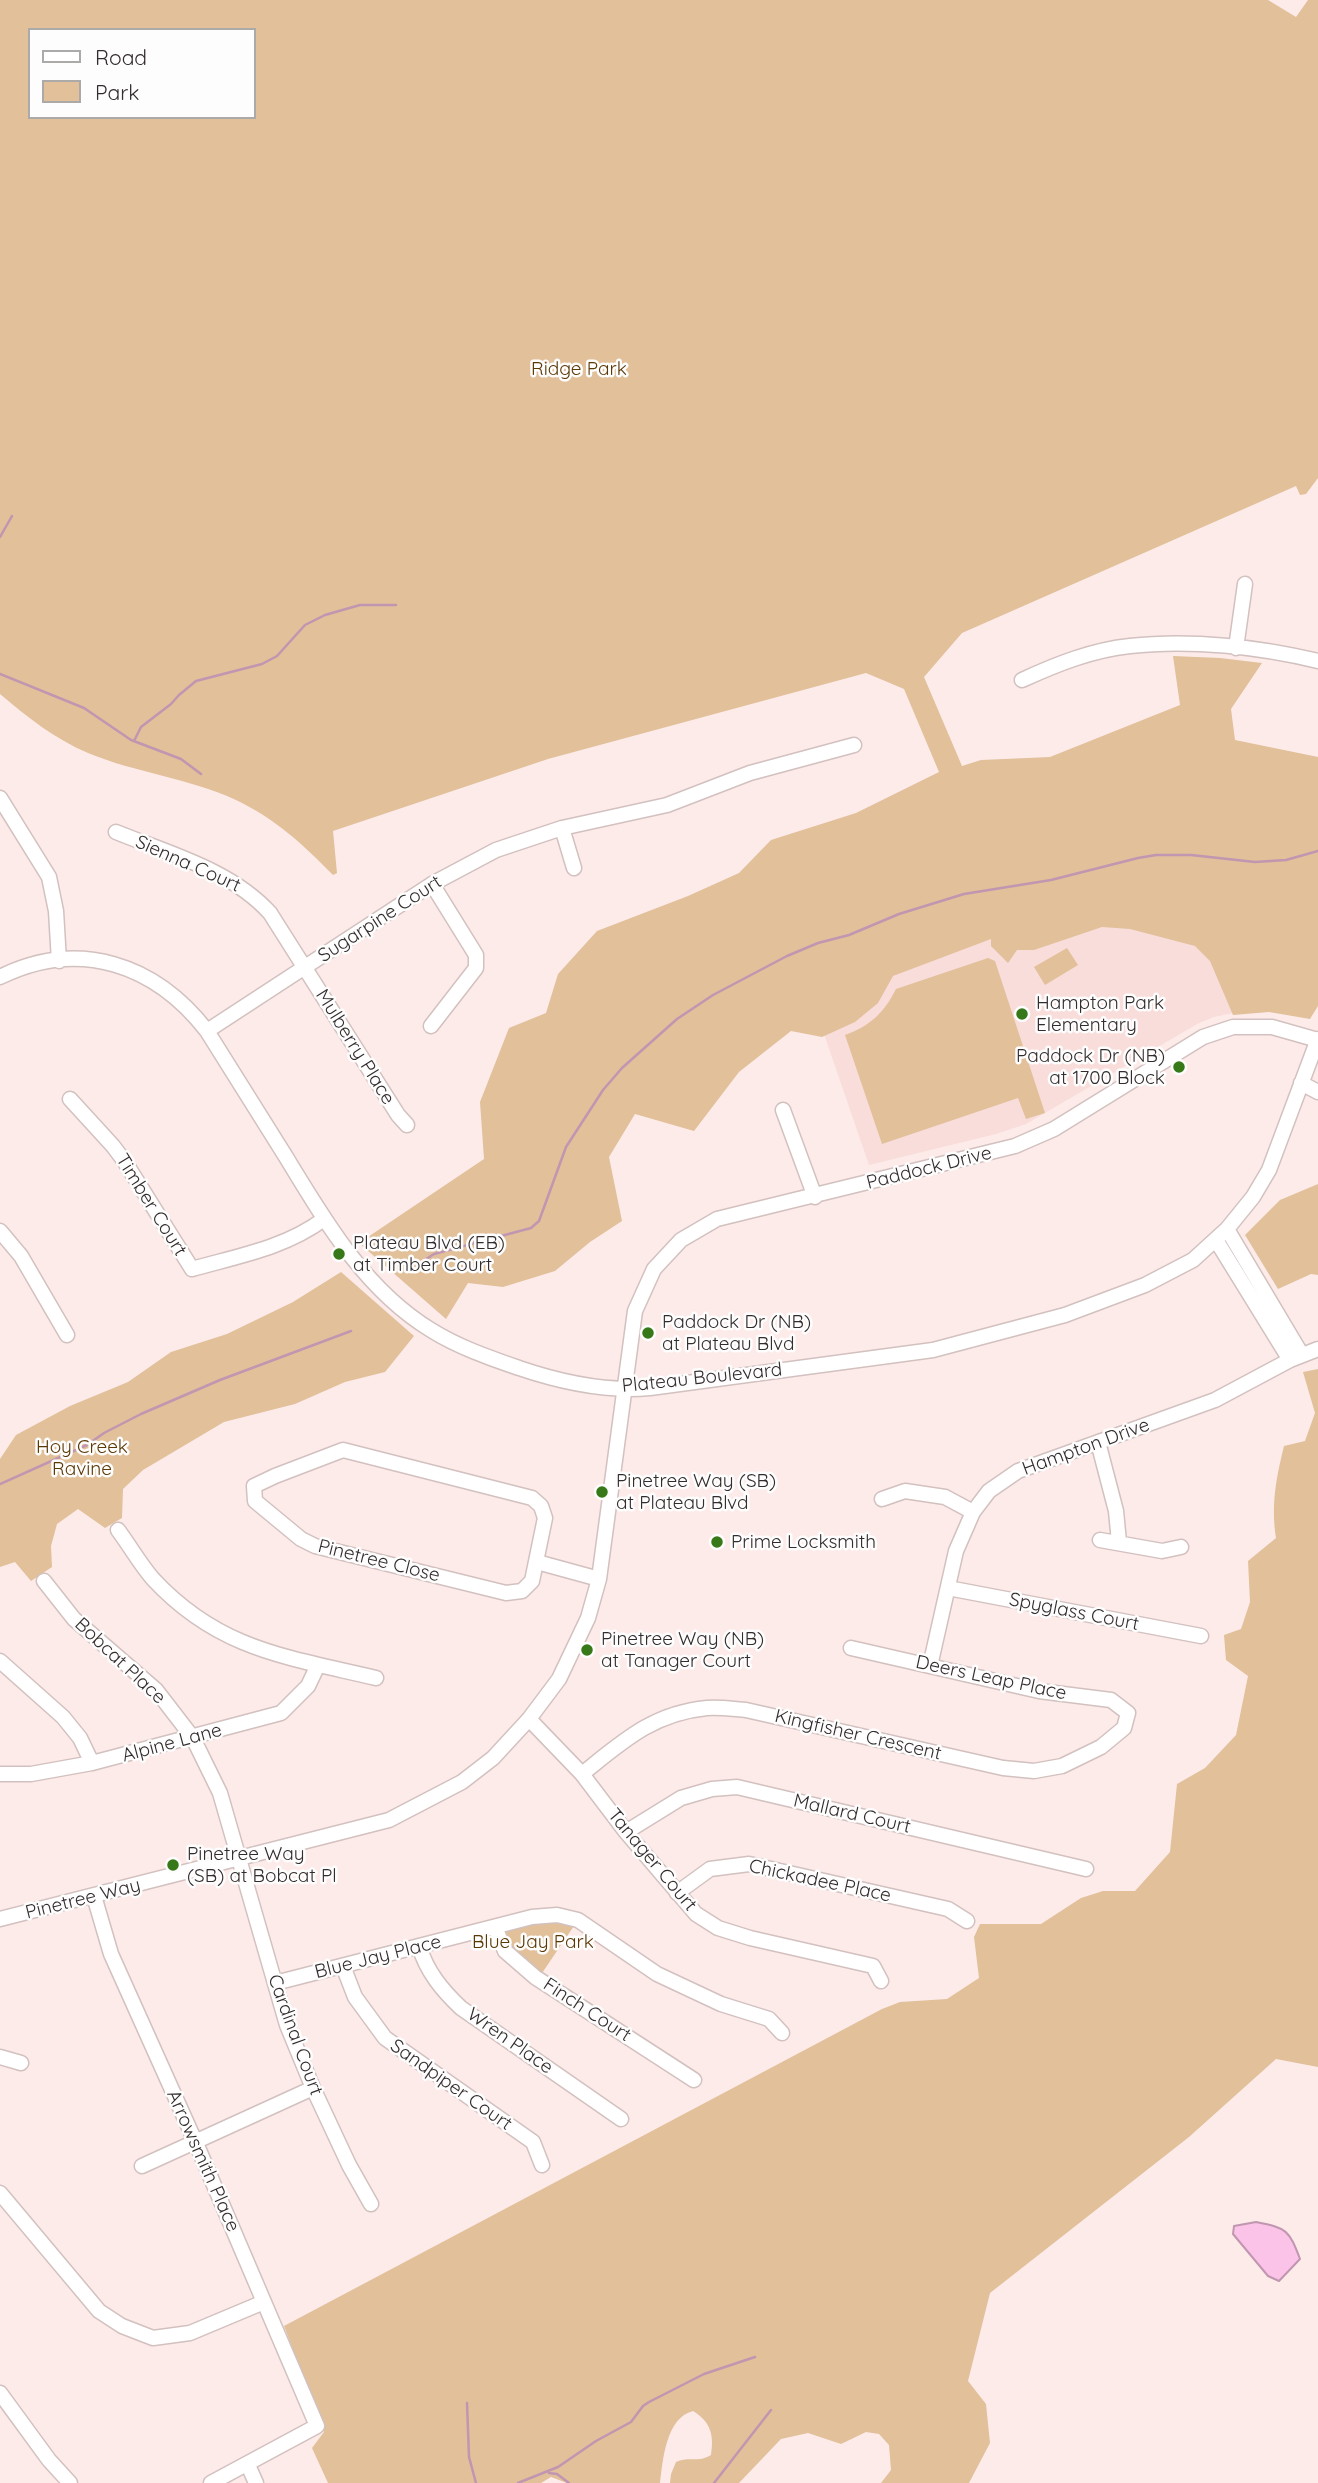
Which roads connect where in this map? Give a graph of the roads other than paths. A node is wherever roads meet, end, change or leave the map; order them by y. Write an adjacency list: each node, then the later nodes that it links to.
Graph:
1 (1245, 584): 2 (street)
2 (1236, 648): 3 (street); 4 (street)
3 (1318, 660)
4 (1022, 680)
5 (854, 745): 7 (street, Sugarpine Court)
6 (0, 798): 11 (street)
7 (562, 828): 9 (street); 10 (street, Sugarpine Court)
8 (116, 832): 12 (street, Sienna Court)
9 (574, 867)
10 (432, 884): 12 (street, Sugarpine Court); 14 (street)
11 (59, 961): 13 (street, Plateau Boulevard); 15 (street, Plateau Boulevard)
12 (306, 967): 15 (street, Sugarpine Court); 21 (street, Mulberry Place)
13 (0, 977)
14 (431, 1026)
15 (207, 1031): 23 (street, Plateau Boulevard)
16 (1318, 1039): 17 (street, Plateau Boulevard); 22 (street, Paddock Drive)
17 (1301, 1083): 18 (street); 24 (street, Plateau Boulevard)
18 (1318, 1092)
19 (70, 1099): 23 (street, Timber Court)
20 (783, 1110): 22 (street)
21 (407, 1125)
22 (815, 1197): 30 (street, Paddock Drive)
23 (324, 1219): 30 (street, Plateau Boulevard)
24 (1227, 1229): 26 (street, Plateau Boulevard); 29 (street)
25 (0, 1231): 27 (street)
26 (1216, 1240): 29 (street); 30 (street, Plateau Boulevard)
27 (67, 1335)
28 (1318, 1349): 29 (street, Hampton Drive)
29 (1296, 1357): 31 (street, Hampton Drive)
30 (625, 1389): 39 (street, Pinetree Way)
31 (1098, 1442): 33 (street, Hampton Drive); 36 (street)
32 (882, 1499): 33 (street)
33 (973, 1512): 41 (street, Hampton Drive)
34 (118, 1530): 45 (street)
35 (1100, 1540): 36 (street)
36 (1119, 1542): 37 (street)
37 (1181, 1548)
38 (537, 1562): 38 (street, Pinetree Close); 39 (street)
39 (600, 1579): 49 (street, Pinetree Way)
40 (44, 1581): 50 (street, Bobcat Place)
41 (948, 1588): 42 (street, Spyglass Court); 46 (street, Hampton Drive)
42 (1201, 1636)
43 (851, 1648): 46 (street, Deers Leap Place)
44 (0, 1661): 51 (street)
45 (318, 1665): 47 (street); 50 (street, Alpine Lane)
46 (930, 1666): 48 (street, Deers Leap Place)
47 (376, 1678)
48 (1128, 1713): 52 (street, Kingfisher Crescent)
49 (529, 1719): 52 (street, Tanager Court); 55 (street, Pinetree Way)
50 (193, 1738): 51 (street, Alpine Lane); 55 (street, Bobcat Place)
51 (92, 1763): 53 (street, Alpine Lane)
52 (582, 1773): 54 (street, Tanager Court)
53 (0, 1774)
54 (626, 1832): 56 (street, Mallard Court); 57 (street, Tanager Court)
55 (240, 1859): 58 (street, Pinetree Way); 65 (street, Cardinal Court)
56 (1086, 1869)
57 (677, 1893): 60 (street, Chickadee Place); 64 (street, Tanager Court)
58 (94, 1896): 59 (street, Pinetree Way); 72 (street, Arrowsmith Place)
59 (0, 1919)
60 (967, 1921)
61 (495, 1927): 62 (street, Blue Jay Place); 66 (street, Blue Jay Place); 69 (street, Finch Court)
62 (419, 1946): 63 (street, Blue Jay Place); 71 (street, Wren Place)
63 (343, 1966): 65 (street, Blue Jay Place); 73 (street, Sandpiper Court)
64 (881, 1981)
65 (275, 1983): 70 (street, Cardinal Court)
66 (782, 2033)
67 (0, 2057): 68 (street)
68 (21, 2063)
69 (694, 2080)
70 (313, 2088): 72 (street); 76 (street, Cardinal Court)
71 (621, 2119)
72 (194, 2140): 74 (street); 77 (street, Arrowsmith Place)
73 (542, 2165)
74 (142, 2166)
75 (0, 2193): 77 (street)
76 (371, 2204)
77 (264, 2302): 79 (street, Arrowsmith Place)
78 (0, 2393): 80 (street)
79 (248, 2465): 81 (street); 82 (street)
80 (70, 2483)
81 (212, 2483)
82 (256, 2483)

